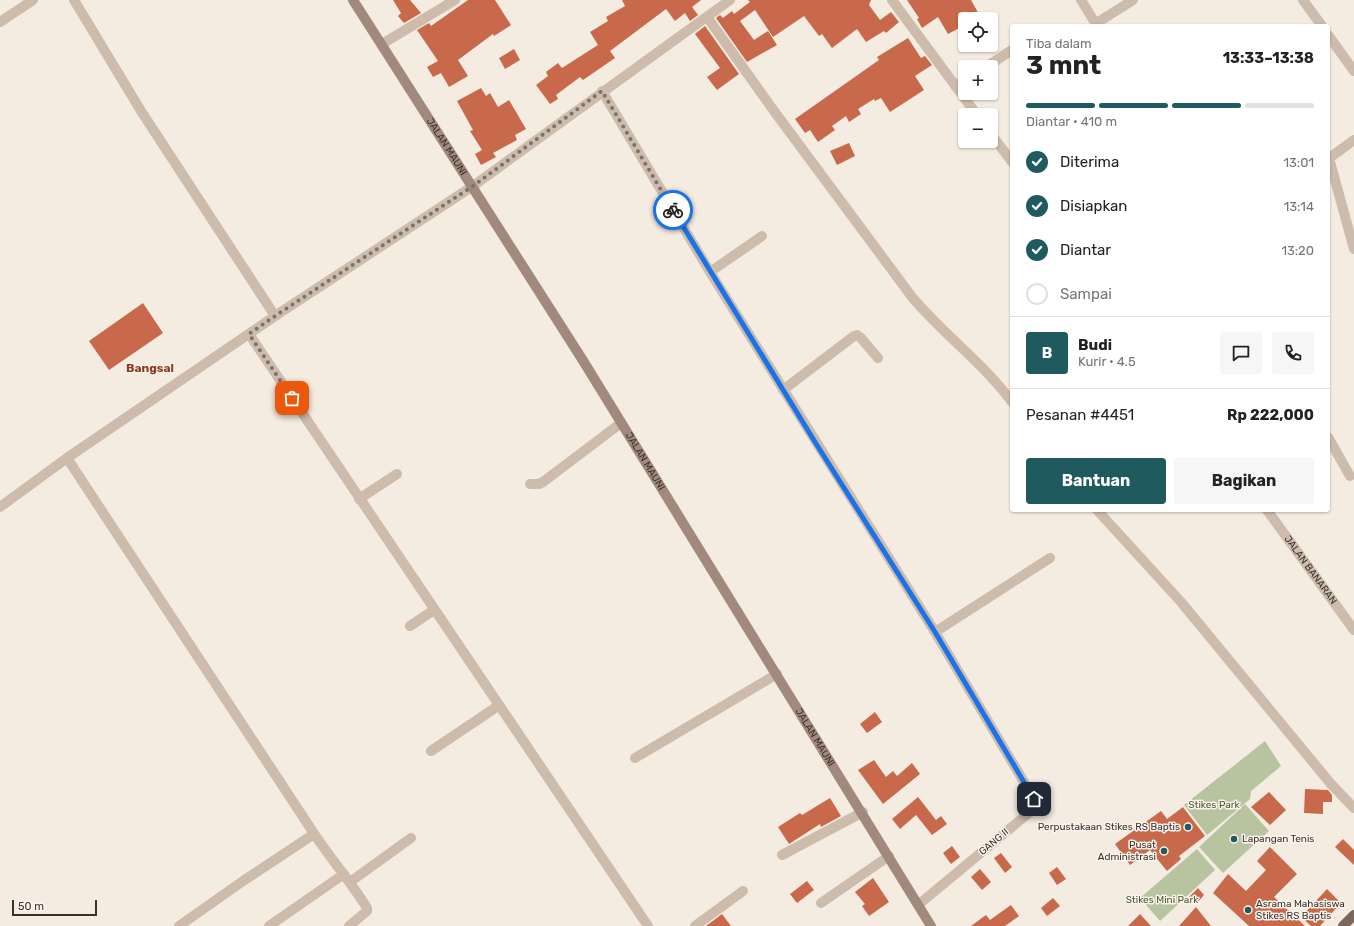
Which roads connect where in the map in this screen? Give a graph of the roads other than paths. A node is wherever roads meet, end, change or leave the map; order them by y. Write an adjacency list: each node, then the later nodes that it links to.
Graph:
1 (33, 0): 11 (street)
2 (74, 0): 33 (street)
3 (353, 0): 16 (main road, JALAN MAUNI)
4 (455, 0): 16 (street)
5 (730, 0): 10 (street)
6 (892, 0): 21 (street)
7 (1081, 0): 12 (street)
8 (1133, 0): 13 (street)
9 (1303, 0): 14 (street)
10 (707, 16): 22 (street); 37 (street)
11 (0, 22)
12 (1095, 24)
13 (1097, 24)
14 (1321, 24)
15 (1330, 38): 19 (street)
16 (382, 44): 29 (main road, JALAN MAUNI)
17 (1010, 51): 18 (street)
18 (997, 60)
19 (1354, 71)
20 (958, 84): 21 (street)
21 (955, 86): 23 (street)
22 (602, 91): 29 (street); 32 (street, GANG II)
23 (972, 108)
24 (1354, 140): 26 (street)
25 (998, 143): 27 (street)
26 (1330, 157)
27 (1010, 159)
28 (1330, 162): 31 (street)
29 (473, 186): 33 (street); 38 (main road, JALAN MAUNI)
30 (762, 236): 32 (street)
31 (1354, 249)
32 (710, 272): 36 (street, GANG II)
33 (275, 316): 34 (street)
34 (249, 334): 40 (street); 44 (street)
35 (878, 358): 36 (street)
36 (783, 390): 52 (street, GANG II)
37 (1010, 400)
38 (621, 424): 43 (street); 53 (main road, JALAN MAUNI)
39 (1330, 441): 42 (street)
40 (67, 458): 45 (street); 59 (street)
41 (397, 474): 44 (street)
42 (1350, 476)
43 (530, 484)
44 (359, 499): 49 (street)
45 (0, 506)
46 (1099, 512): 57 (street)
47 (1268, 512): 51 (street, JALAN BANARAN)
48 (1050, 558): 52 (street)
49 (434, 610): 50 (street); 54 (street)
50 (410, 626)
51 (1354, 630)
52 (935, 632): 66 (street, GANG II)
53 (777, 674): 56 (street); 58 (main road, JALAN MAUNI)
54 (498, 706): 55 (street); 71 (street)
55 (431, 751)
56 (635, 758)
57 (1354, 808)
58 (863, 812): 61 (street); 62 (main road, JALAN MAUNI)
59 (314, 834): 63 (street); 68 (street)
60 (411, 838): 63 (street)
61 (782, 854)
62 (889, 856): 65 (street); 66 (main road, JALAN MAUNI)
63 (347, 878): 69 (street); 70 (street)
64 (743, 891): 72 (street)
65 (821, 903)
66 (918, 905): 73 (main road, JALAN MAUNI)
67 (1354, 915): 74 (main road)
68 (179, 926)
69 (269, 926)
70 (349, 926)
71 (648, 926)
72 (695, 926)
73 (931, 926)
74 (1343, 926)

